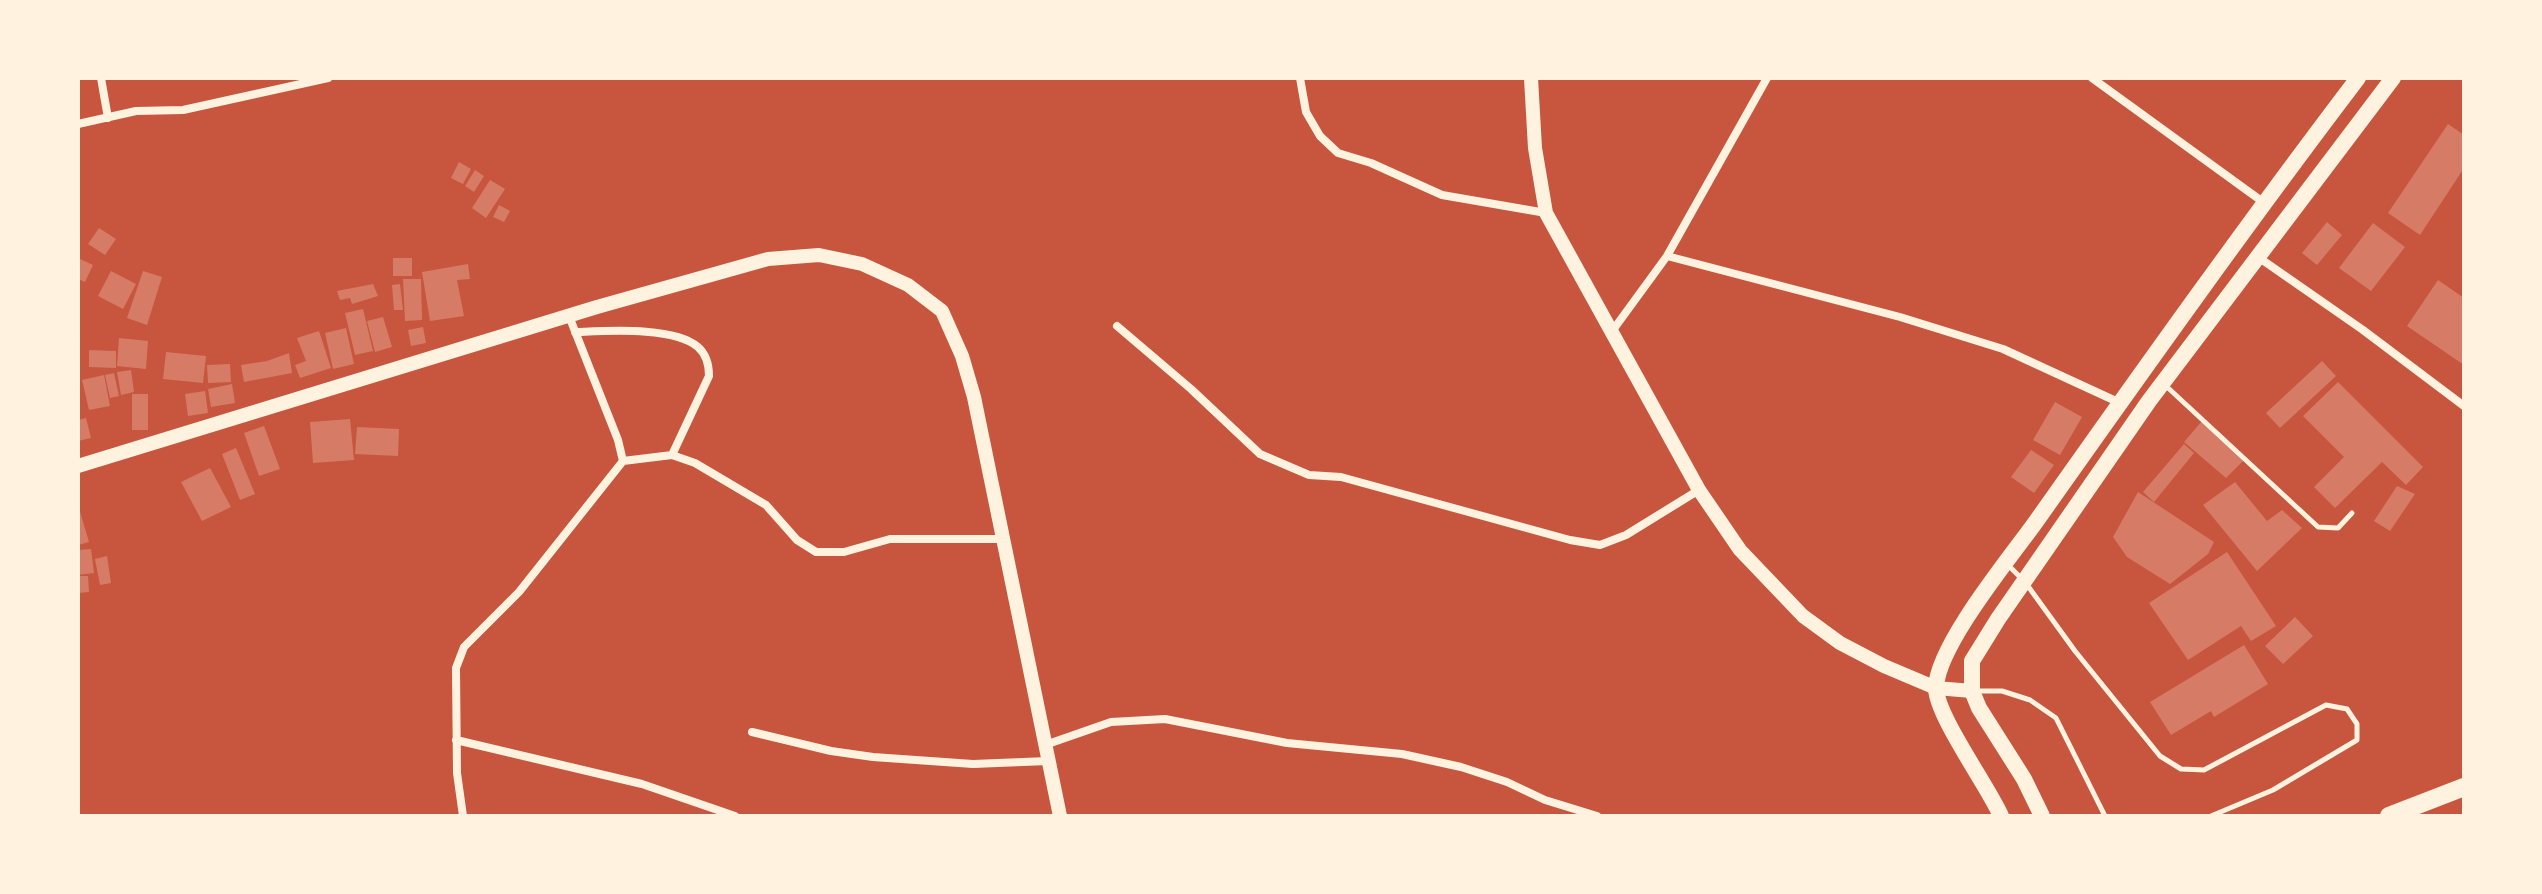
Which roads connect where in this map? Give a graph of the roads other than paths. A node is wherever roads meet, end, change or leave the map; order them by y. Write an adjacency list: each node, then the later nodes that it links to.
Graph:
1 (101, 78): 9 (street)
2 (328, 78): 9 (street)
3 (1300, 78): 12 (street)
4 (1531, 78): 12 (street)
5 (1767, 78): 13 (street)
6 (2092, 78): 11 (street)
7 (2358, 78): 11 (main road)
8 (2393, 78): 14 (main road)
9 (108, 118): 10 (street)
10 (78, 124)
11 (2263, 202): 20 (main road)
12 (1546, 213): 17 (street)
13 (1667, 256): 17 (street); 20 (street)
14 (2258, 257): 19 (main road); 21 (street)
15 (569, 316): 18 (street); 24 (street); 27 (street)
16 (1117, 326): 25 (street)
17 (1613, 330): 25 (street)
18 (575, 332): 22 (street); 23 (street)
19 (2163, 383): 26 (lane); 29 (main road)
20 (2118, 402): 28 (main road)
21 (2464, 406)
22 (672, 455): 23 (street); 27 (street)
23 (623, 461): 33 (street)
24 (78, 466)
25 (1699, 490): 30 (street)
26 (2352, 513)
27 (1002, 539): 34 (street)
28 (2005, 563): 29 (lane); 30 (main road)
29 (2025, 582): 31 (main road); 44 (lane)
30 (1936, 688): 31 (street); 41 (main road)
31 (1972, 691): 42 (main road); 43 (lane)
32 (752, 732): 35 (street)
33 (456, 740): 37 (street); 38 (street)
34 (1045, 745): 35 (street); 40 (street)
35 (1048, 761): 39 (street)
36 (2464, 787): 45 (highway)
37 (463, 816)
38 (735, 816)
39 (1060, 816)
40 (1597, 816)
41 (2001, 816)
42 (2042, 816)
43 (2105, 816)
44 (2211, 816)
45 (2389, 816)

